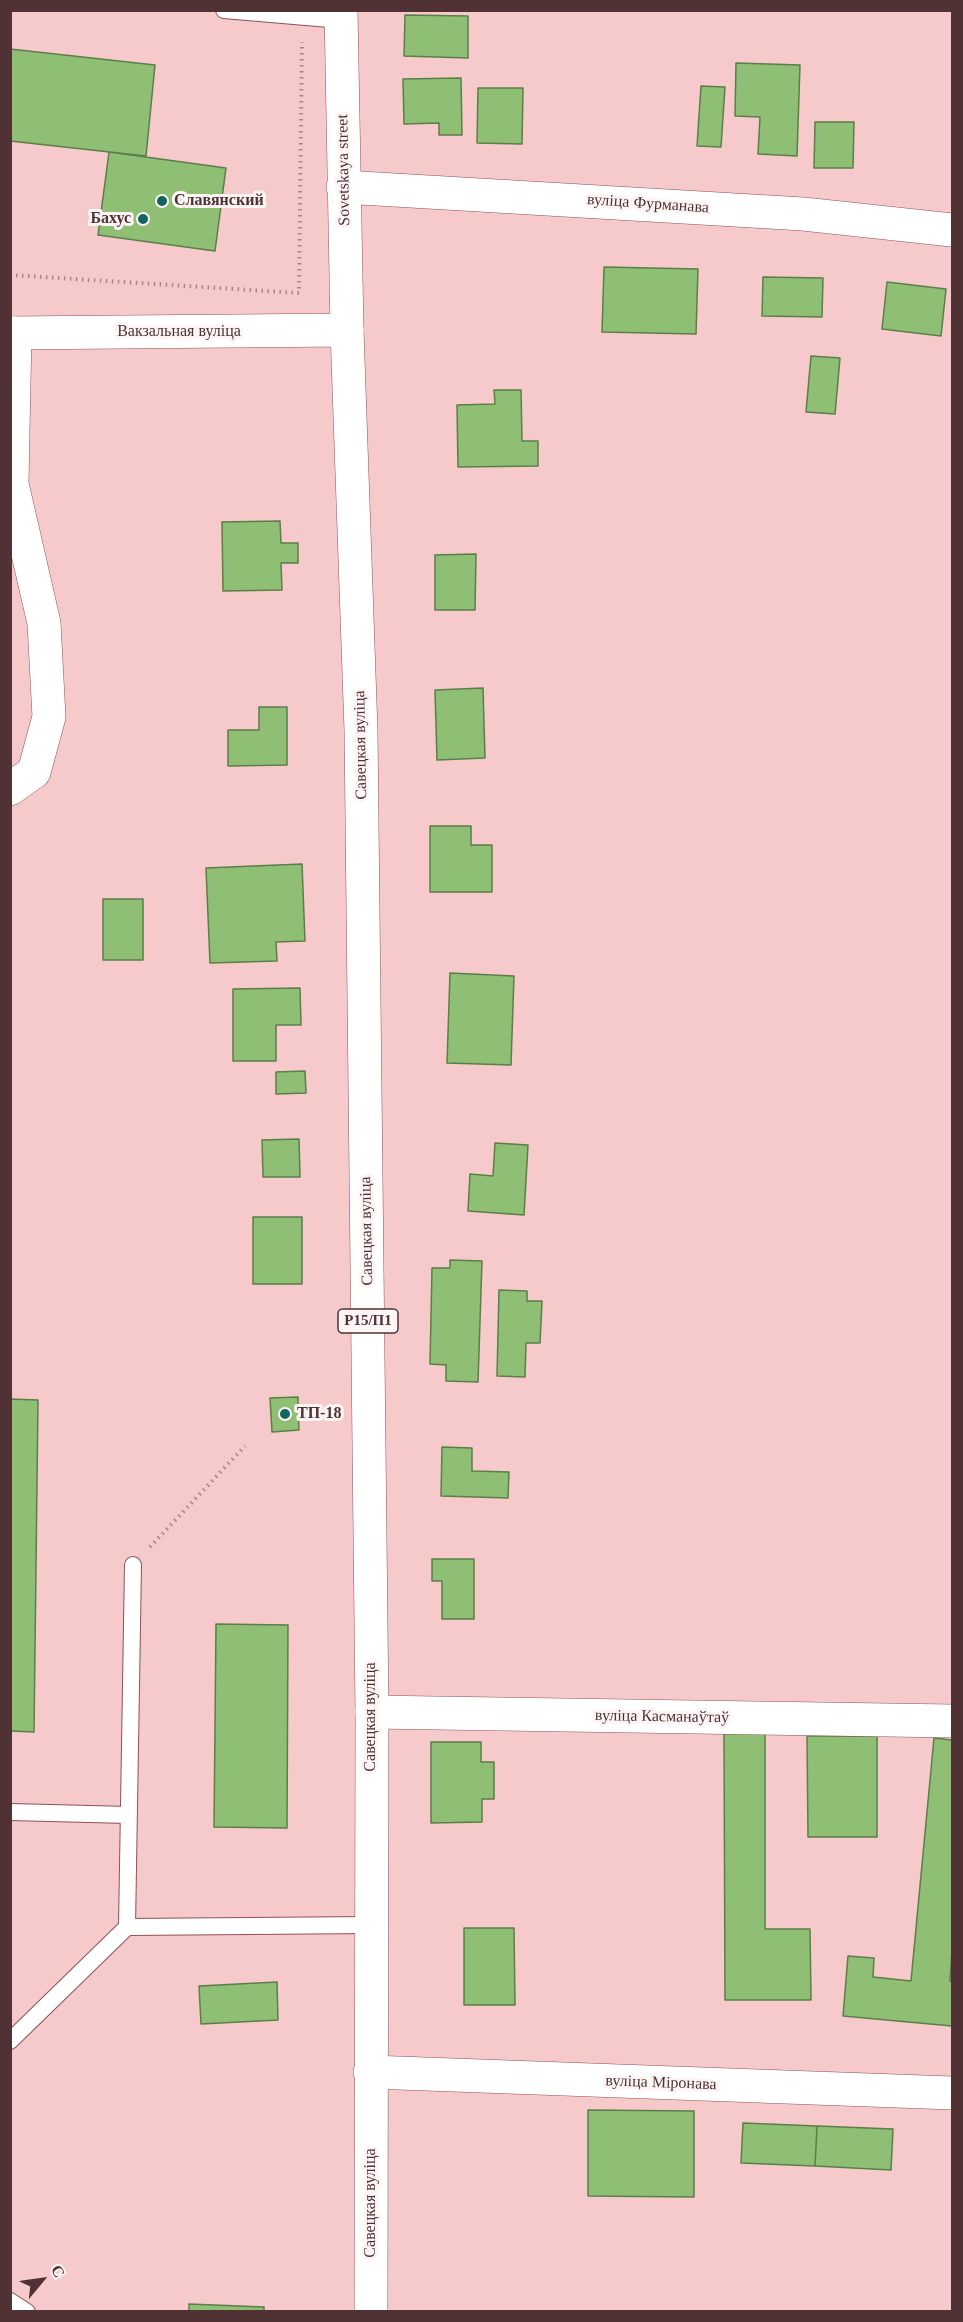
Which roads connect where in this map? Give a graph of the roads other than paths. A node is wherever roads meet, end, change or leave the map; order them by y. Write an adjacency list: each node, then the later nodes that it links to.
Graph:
1 (224, 10): 2 (lane)
2 (341, 15): 3 (main road, Sovetskaya street / Р15/П1)
3 (343, 187): 4 (main road, вуліца Фурманава); 5 (main road, Sovetskaya street / Р15/П1)
4 (952, 230)
5 (347, 330): 6 (main road, Вакзальная вуліца); 9 (main road, Савецкая вуліца / Р15/П1)
6 (13, 333): 7 (main road)
7 (10, 789)
8 (133, 1565): 12 (lane)
9 (372, 1712): 10 (main road, вуліца Касманаўтаў); 13 (main road, Савецкая вуліца / Р15/П1)
10 (952, 1721)
11 (10, 1812): 12 (lane)
12 (129, 1815): 14 (lane)
13 (372, 1925): 14 (lane); 16 (main road, Савецкая вуліца / Р15/П1)
14 (127, 1927): 15 (lane)
15 (10, 2041)
16 (370, 2072): 17 (main road, вуліца Міронава); 20 (main road, Савецкая вуліца / Р15/П1)
17 (952, 2093)
18 (10, 2301): 19 (lane)
19 (27, 2312)
20 (371, 2312)

